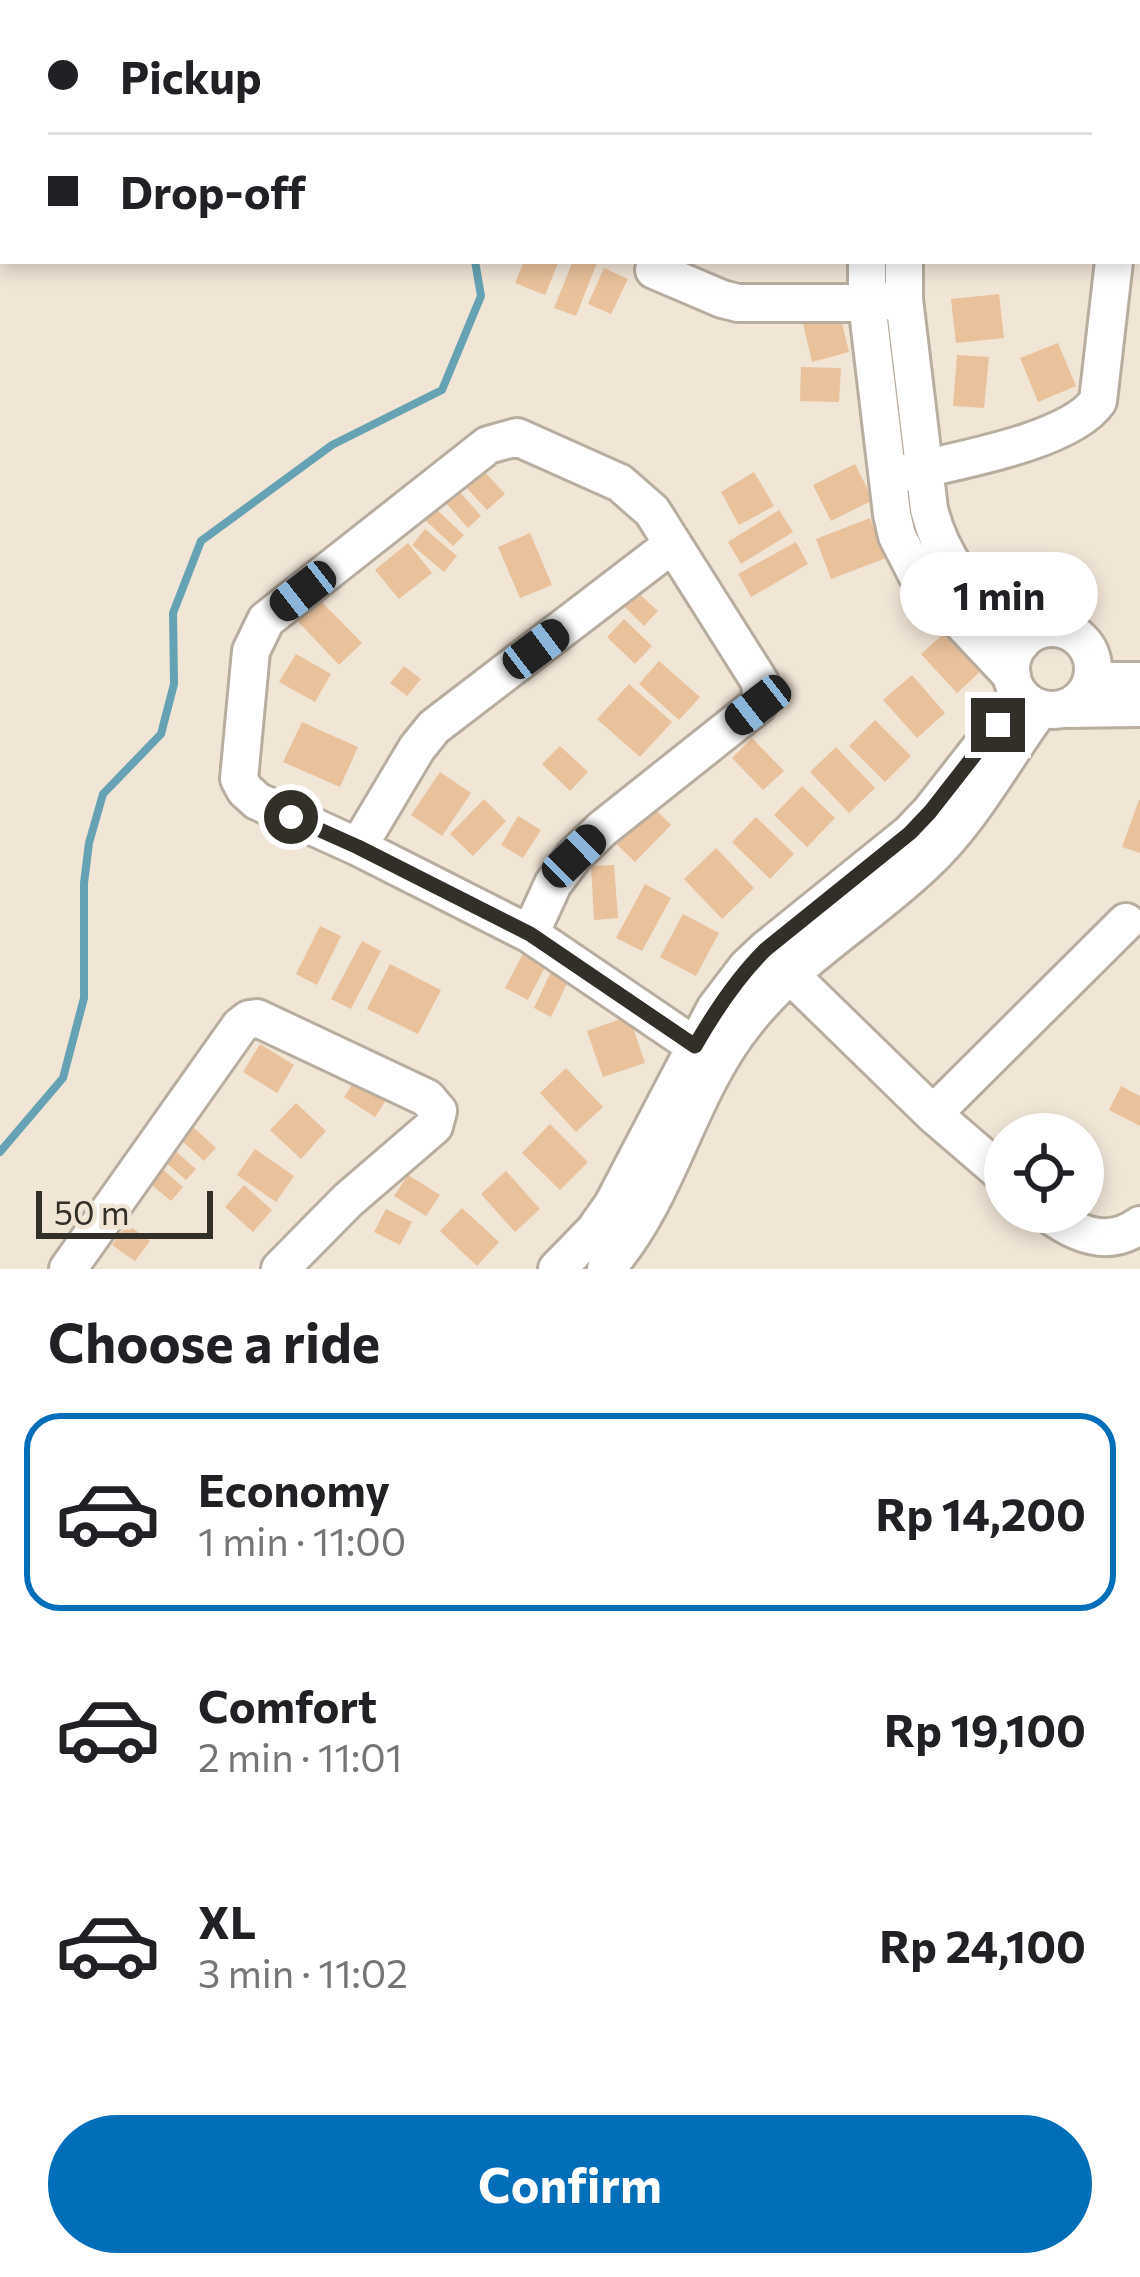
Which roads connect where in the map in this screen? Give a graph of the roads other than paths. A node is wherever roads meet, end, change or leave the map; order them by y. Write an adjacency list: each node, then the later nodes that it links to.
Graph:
1 (648, 264): 6 (street)
2 (867, 264): 6 (street)
3 (904, 264): 5 (street)
4 (1114, 264): 7 (street)
5 (904, 299): 6 (street); 7 (street)
6 (867, 303): 8 (street)
7 (924, 469): 8 (street); 12 (street)
8 (888, 478): 12 (street)
9 (673, 544): 14 (street); 14 (street); 16 (street)
10 (1092, 681): 11 (street); 12 (street); 12 (street)
11 (1140, 681)
12 (1032, 686): 13 (street); 17 (street)
13 (1140, 708)
14 (358, 847): 16 (street)
15 (1126, 922): 19 (street)
16 (530, 934): 18 (street)
17 (778, 962): 18 (street); 19 (street); 26 (street)
18 (695, 1046): 25 (street)
19 (933, 1114): 20 (street)
20 (984, 1158)
21 (1140, 1225): 22 (street)
22 (1081, 1233)
23 (68, 1269): 24 (street)
24 (280, 1269)
25 (557, 1269)
26 (606, 1269)

